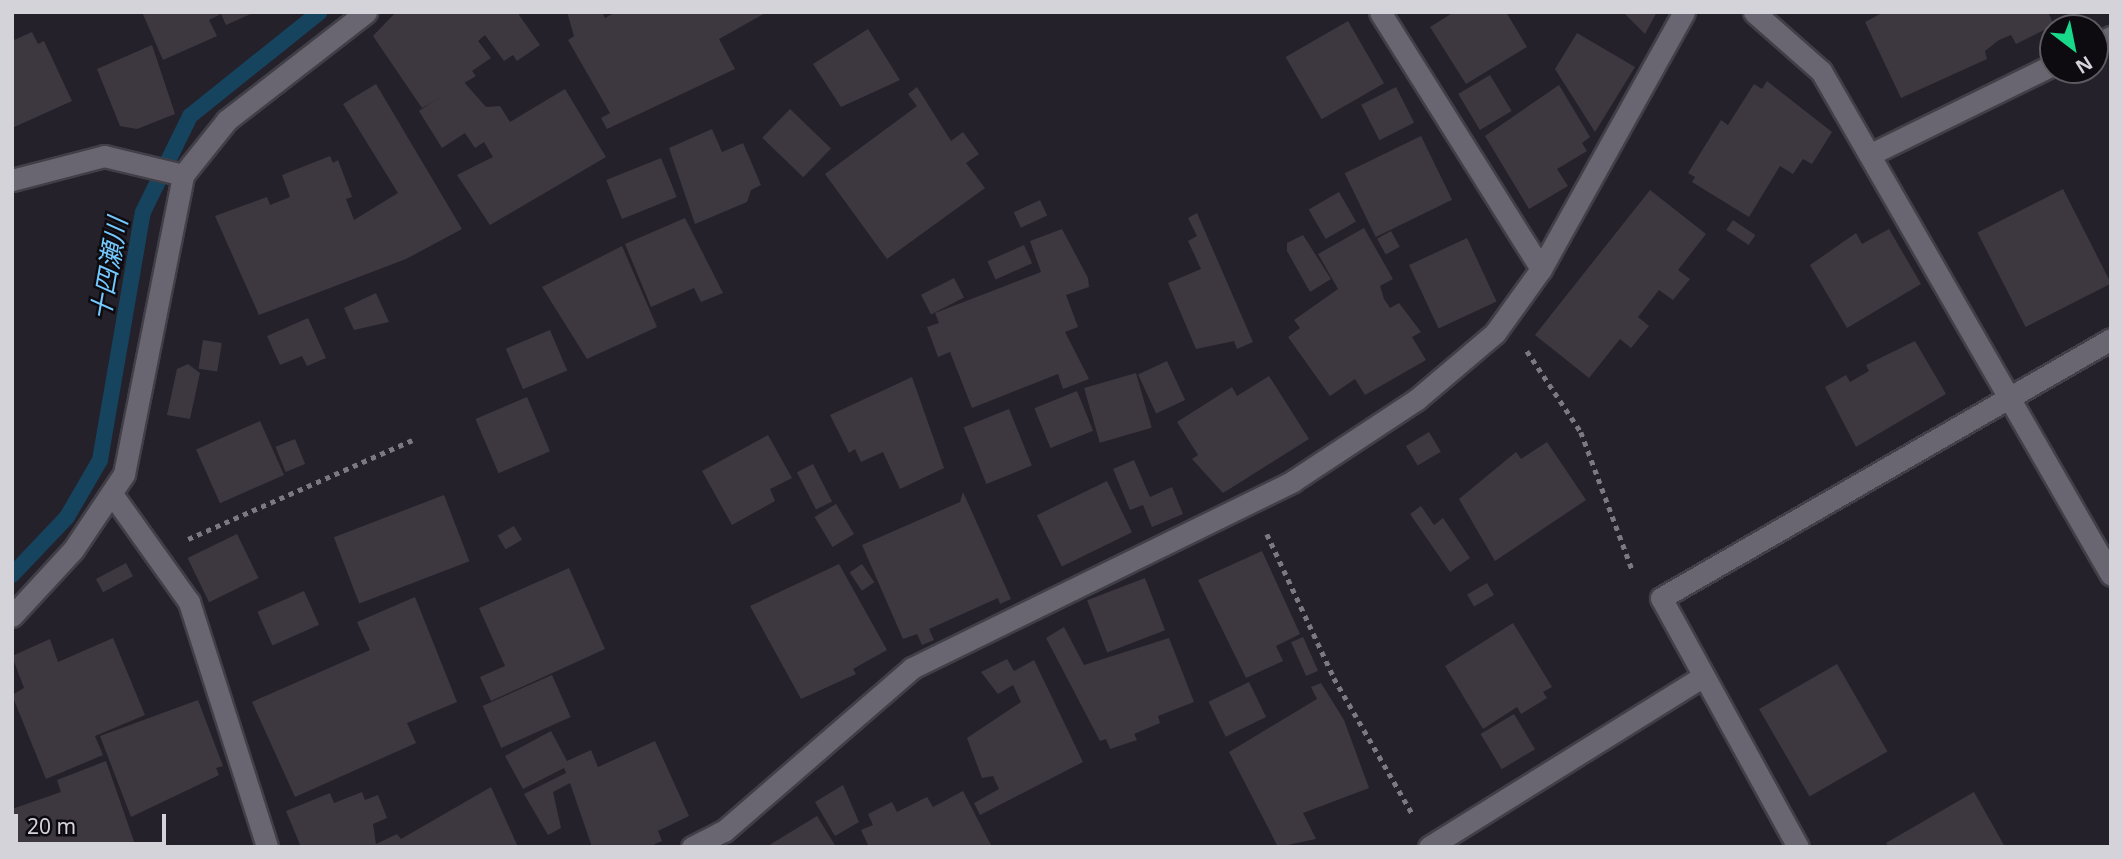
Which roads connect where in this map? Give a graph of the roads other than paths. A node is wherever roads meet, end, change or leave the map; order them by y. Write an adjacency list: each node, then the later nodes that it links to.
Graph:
1 (366, 12): 7 (street)
2 (1380, 12): 9 (street)
3 (1684, 12): 9 (street)
4 (1754, 12): 6 (street)
5 (2039, 72): 6 (street)
6 (1871, 154): 11 (street)
7 (183, 174): 8 (street); 12 (street)
8 (12, 180)
9 (1541, 269): 18 (street)
10 (2111, 339): 11 (street)
11 (2008, 397): 13 (street); 15 (street)
12 (112, 494): 14 (street); 17 (street)
13 (2111, 575)
14 (12, 616)
15 (1700, 678): 16 (street); 19 (street)
16 (1430, 846)
17 (267, 847)
18 (692, 847)
19 (1798, 847)

